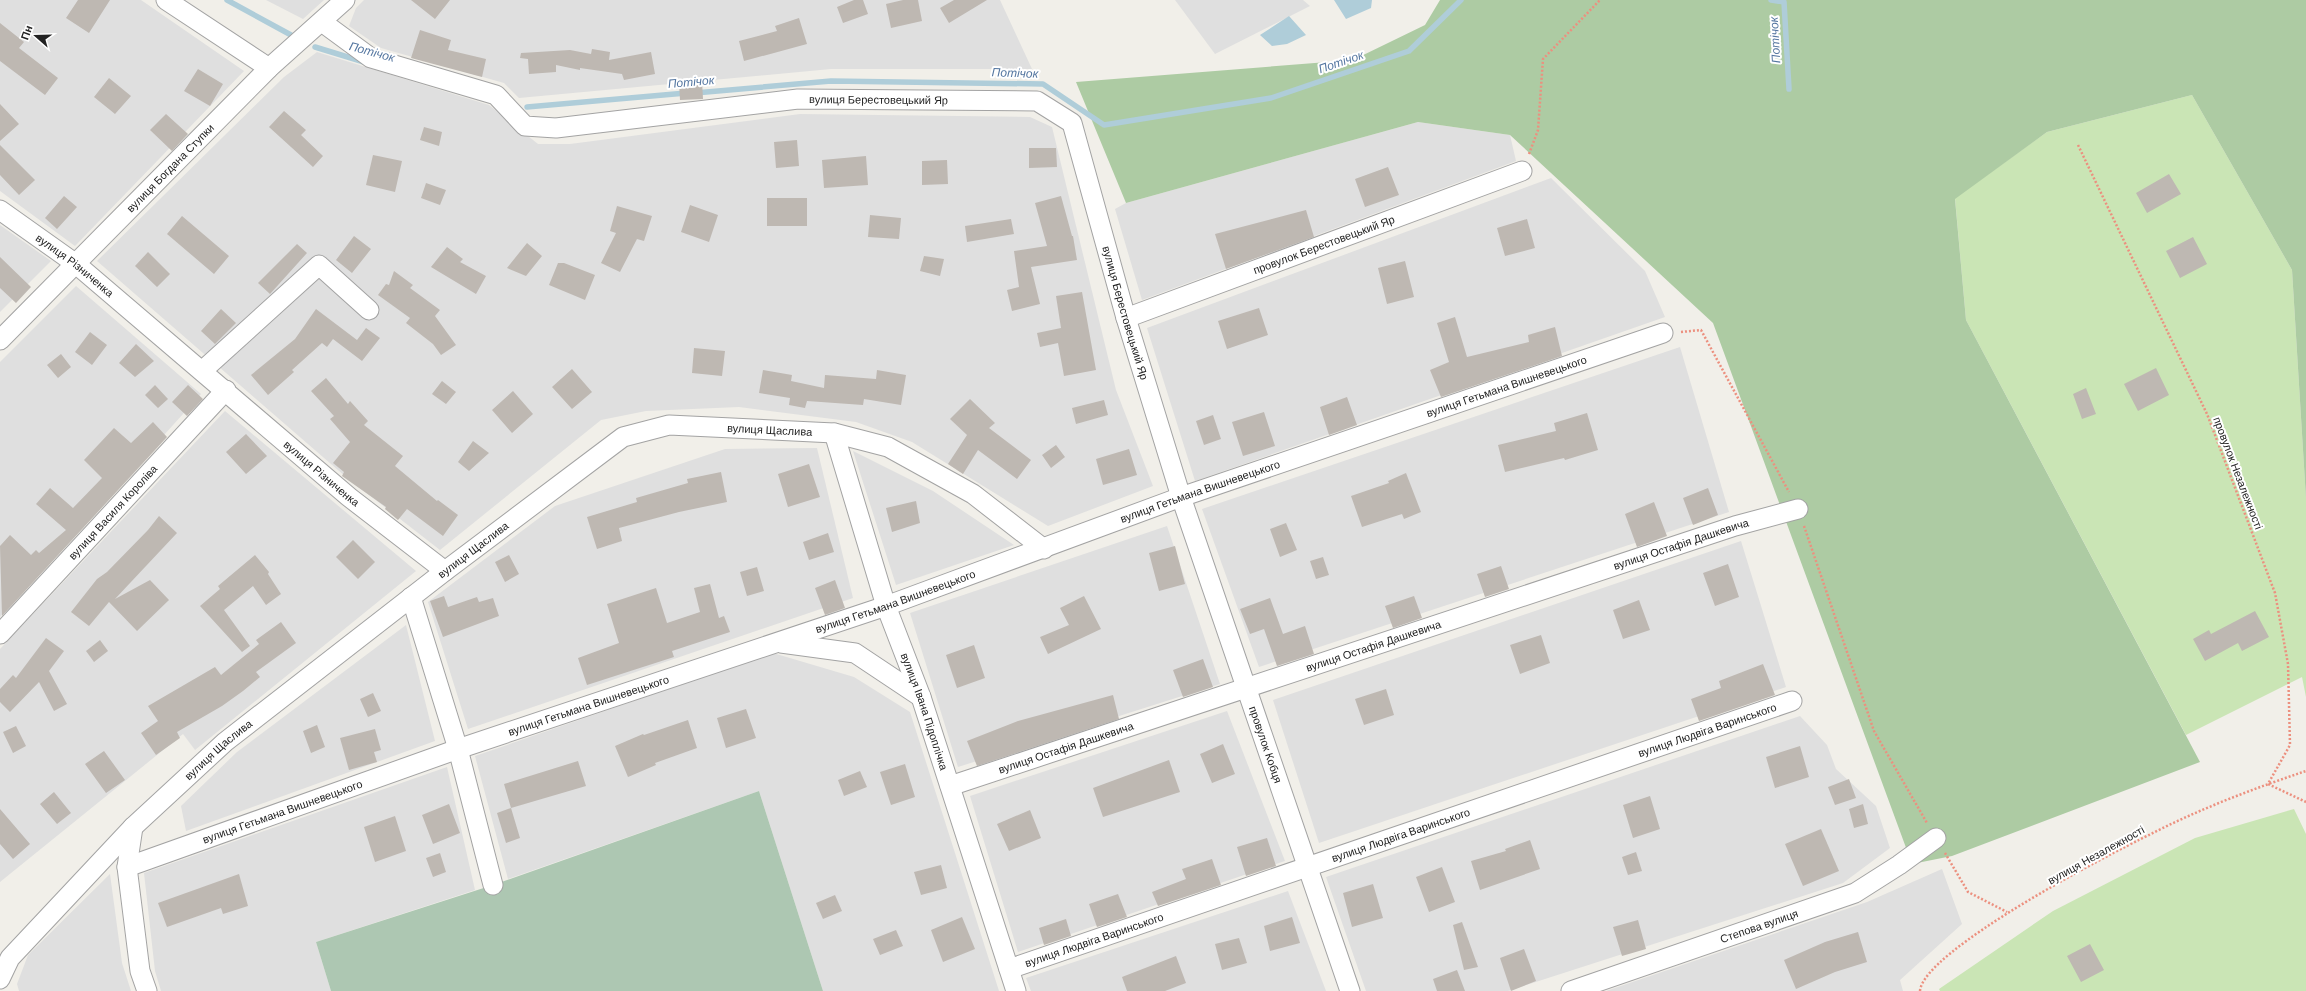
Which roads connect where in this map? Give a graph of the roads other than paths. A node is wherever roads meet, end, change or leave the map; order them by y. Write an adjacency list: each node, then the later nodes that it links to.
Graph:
1 (166, 0): 4 (street)
2 (345, 0): 3 (street, вулиця Богдана Ступки)
3 (322, 22): 4 (street, вулиця Богдана Ступки); 9 (street, вулиця Берестовецький Яр)
4 (270, 68): 7 (street, вулиця Богдана Ступки)
5 (1522, 171): 9 (street, провулок Берестовецький Яр)
6 (0, 210): 7 (street, вулиця Різниченка)
7 (76, 264): 11 (street, вулиця Богдана Ступки); 12 (street, вулиця Різниченка)
8 (369, 310): 12 (street)
9 (1126, 318): 15 (street, вулиця Берестовецький Яр)
10 (1662, 333): 15 (street, вулиця Гетьмана Вишневецького)
11 (0, 340)
12 (202, 371): 13 (street, вулиця Різниченка)
13 (226, 390): 18 (street, вулиця Різниченка); 21 (street, вулиця Василя Короліва)
14 (834, 433): 17 (street, вулиця Щаслива); 18 (street, вулиця Щаслива); 20 (street, вулиця Івана Підоплічка)
15 (1181, 497): 17 (street, вулиця Гетьмана Вишневецького); 23 (street, провулок Кобця)
16 (1798, 509): 23 (street, вулиця Остафія Дашкевича)
17 (1044, 549): 20 (street, вулиця Гетьмана Вишневецького)
18 (445, 571): 19 (street, вулиця Щаслива)
19 (411, 597): 26 (street); 28 (street, вулиця Щаслива)
20 (886, 606): 22 (street, вулиця Гетьмана Вишневецького); 24 (street, вулиця Івана Підоплічка)
21 (0, 634)
22 (776, 642): 24 (street); 26 (street, вулиця Гетьмана Вишневецького)
23 (1247, 689): 27 (street, вулиця Остафія Дашкевича); 31 (street, провулок Кобця)
24 (921, 697): 27 (street, вулиця Івана Підоплічка)
25 (1792, 701): 31 (street, вулиця Людвіга Варинського)
26 (458, 749): 30 (street, вулиця Гетьмана Вишневецького); 32 (street)
27 (950, 786): 33 (street, вулиця Івана Підоплічка)
28 (133, 827): 30 (street); 34 (street, вулиця Щаслива)
29 (1936, 838): 40 (street, Степова вулиця)
30 (127, 867): 37 (street)
31 (1308, 868): 33 (street, вулиця Людвіга Варинського); 39 (street, провулок Кобця)
32 (493, 885)
33 (1009, 969): 38 (street, вулиця Івана Підоплічка)
34 (0, 979)
35 (0, 984): 36 (street)
36 (2, 991)
37 (146, 991)
38 (1016, 991)
39 (1350, 991)
40 (1570, 991)

